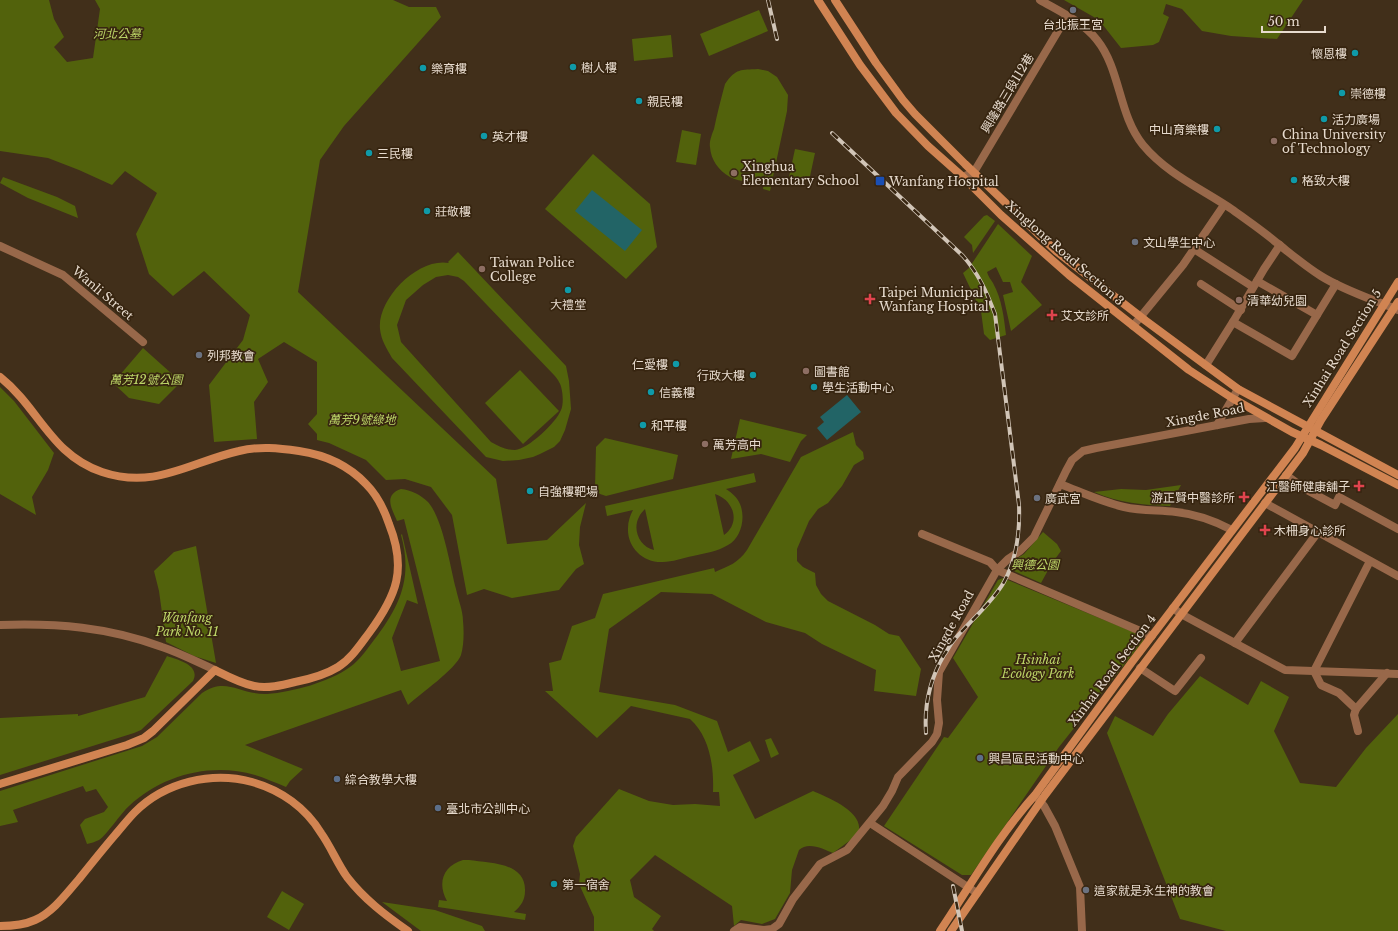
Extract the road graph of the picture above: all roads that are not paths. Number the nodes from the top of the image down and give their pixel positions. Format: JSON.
{"nodes":[{"id":1,"x":818,"y":0,"type":"edge"},
{"id":2,"x":835,"y":0,"type":"edge"},
{"id":3,"x":1040,"y":0,"type":"edge"},
{"id":4,"x":1067,"y":16,"type":"junction"},
{"id":5,"x":974,"y":172,"type":"junction"},
{"id":6,"x":963,"y":177,"type":"junction"},
{"id":7,"x":1224,"y":205,"type":"junction"},
{"id":8,"x":1280,"y":245,"type":"junction"},
{"id":9,"x":0,"y":246,"type":"edge"},
{"id":10,"x":1194,"y":249,"type":"junction"},
{"id":11,"x":1398,"y":282,"type":"edge"},
{"id":12,"x":1201,"y":284,"type":"dead end"},
{"id":13,"x":1255,"y":284,"type":"junction"},
{"id":14,"x":1336,"y":284,"type":"junction"},
{"id":15,"x":1383,"y":305,"type":"junction"},
{"id":16,"x":1397,"y":307,"type":"edge"},
{"id":17,"x":1241,"y":310,"type":"junction"},
{"id":18,"x":1317,"y":315,"type":"junction"},
{"id":19,"x":1141,"y":317,"type":"junction"},
{"id":20,"x":1233,"y":322,"type":"junction"},
{"id":21,"x":1133,"y":326,"type":"junction"},
{"id":22,"x":143,"y":342,"type":"dead end"},
{"id":23,"x":1206,"y":365,"type":"junction"},
{"id":24,"x":0,"y":377,"type":"edge"},
{"id":25,"x":1238,"y":389,"type":"junction"},
{"id":26,"x":1232,"y":398,"type":"junction"},
{"id":27,"x":1265,"y":418,"type":"junction"},
{"id":28,"x":1217,"y":424,"type":"junction"},
{"id":29,"x":1307,"y":427,"type":"junction"},
{"id":30,"x":1315,"y":431,"type":"junction"},
{"id":31,"x":1302,"y":436,"type":"junction"},
{"id":32,"x":1310,"y":440,"type":"junction"},
{"id":33,"x":1286,"y":474,"type":"junction"},
{"id":34,"x":1398,"y":475,"type":"edge"},
{"id":35,"x":1060,"y":484,"type":"junction"},
{"id":36,"x":1398,"y":484,"type":"edge"},
{"id":37,"x":1265,"y":503,"type":"junction"},
{"id":38,"x":1398,"y":529,"type":"edge"},
{"id":39,"x":1232,"y":530,"type":"junction"},
{"id":40,"x":1318,"y":532,"type":"junction"},
{"id":41,"x":922,"y":534,"type":"dead end"},
{"id":42,"x":1370,"y":561,"type":"junction"},
{"id":43,"x":997,"y":570,"type":"junction"},
{"id":44,"x":1398,"y":576,"type":"edge"},
{"id":45,"x":1173,"y":608,"type":"junction"},
{"id":46,"x":1181,"y":614,"type":"junction"},
{"id":47,"x":0,"y":625,"type":"edge"},
{"id":48,"x":1152,"y":636,"type":"junction"},
{"id":49,"x":1235,"y":643,"type":"junction"},
{"id":50,"x":1201,"y":658,"type":"dead end"},
{"id":51,"x":1140,"y":668,"type":"junction"},
{"id":52,"x":215,"y":670,"type":"junction"},
{"id":53,"x":1314,"y":671,"type":"junction"},
{"id":54,"x":1395,"y":672,"type":"edge"},
{"id":55,"x":1356,"y":709,"type":"junction"},
{"id":56,"x":1358,"y":731,"type":"dead end"},
{"id":57,"x":0,"y":784,"type":"edge"},
{"id":58,"x":1035,"y":794,"type":"junction"},
{"id":59,"x":1040,"y":801,"type":"junction"},
{"id":60,"x":870,"y":823,"type":"junction"},
{"id":61,"x":969,"y":888,"type":"junction"},
{"id":62,"x":977,"y":893,"type":"junction"},
{"id":63,"x":0,"y":926,"type":"edge"},
{"id":64,"x":408,"y":931,"type":"edge"},
{"id":65,"x":734,"y":931,"type":"edge"},
{"id":66,"x":940,"y":931,"type":"edge"},
{"id":67,"x":951,"y":931,"type":"edge"},
{"id":68,"x":1082,"y":931,"type":"edge"}],
"edges":[{"from":1,"to":6,"type":"main road","name":"Xinglong Road Section 3"},
{"from":2,"to":5,"type":"main road","name":"Xinglong Road Section 3"},
{"from":3,"to":4,"type":"street"},
{"from":4,"to":5,"type":"street","name":"興隆路三段112巷"},
{"from":4,"to":7,"type":"street"},
{"from":5,"to":6,"type":"street"},
{"from":5,"to":19,"type":"main road","name":"Xinglong Road Section 3"},
{"from":6,"to":21,"type":"main road","name":"Xinglong Road Section 3"},
{"from":7,"to":8,"type":"street"},
{"from":7,"to":10,"type":"street"},
{"from":8,"to":13,"type":"street"},
{"from":8,"to":14,"type":"street"},
{"from":9,"to":22,"type":"street","name":"Wanli Street"},
{"from":10,"to":13,"type":"street"},
{"from":10,"to":19,"type":"street"},
{"from":11,"to":15,"type":"main road","name":"Xinhai Road Section 5"},
{"from":12,"to":17,"type":"street"},
{"from":13,"to":17,"type":"street"},
{"from":13,"to":18,"type":"street"},
{"from":14,"to":15,"type":"street"},
{"from":14,"to":18,"type":"street"},
{"from":15,"to":16,"type":"street"},
{"from":15,"to":29,"type":"main road","name":"Xinhai Road Section 5"},
{"from":16,"to":30,"type":"main road","name":"Xinhai Road Section 5"},
{"from":17,"to":20,"type":"street"},
{"from":18,"to":20,"type":"street"},
{"from":19,"to":21,"type":"street"},
{"from":19,"to":23,"type":"main road","name":"Xinglong Road Section 3"},
{"from":20,"to":23,"type":"street"},
{"from":21,"to":26,"type":"main road","name":"Xinglong Road Section 3"},
{"from":23,"to":25,"type":"main road","name":"Xinglong Road Section 3"},
{"from":24,"to":52,"type":"main road"},
{"from":25,"to":26,"type":"street"},
{"from":25,"to":29,"type":"main road","name":"Xinglong Road Section 3"},
{"from":26,"to":27,"type":"main road","name":"Xinglong Road Section 3"},
{"from":26,"to":28,"type":"street"},
{"from":27,"to":28,"type":"street","name":"Xingde Road"},
{"from":27,"to":31,"type":"main road","name":"Xinglong Road Section 3"},
{"from":28,"to":35,"type":"street","name":"Xingde Road"},
{"from":29,"to":30,"type":"main road","name":"Xinglong Road Section 3"},
{"from":29,"to":31,"type":"main road","name":"Xinhai Road Section 4"},
{"from":30,"to":32,"type":"main road","name":"Xinhai Road Section 4"},
{"from":30,"to":34,"type":"main road","name":"Xinglong Road Section 3"},
{"from":31,"to":32,"type":"main road","name":"Xinglong Road Section 3"},
{"from":31,"to":39,"type":"main road","name":"Xinhai Road Section 4"},
{"from":32,"to":33,"type":"main road","name":"Xinhai Road Section 4"},
{"from":32,"to":36,"type":"main road","name":"Xinglong Road Section 3"},
{"from":33,"to":37,"type":"main road","name":"Xinhai Road Section 4"},
{"from":33,"to":38,"type":"street"},
{"from":35,"to":39,"type":"street"},
{"from":35,"to":43,"type":"street","name":"Xingde Road"},
{"from":37,"to":40,"type":"street"},
{"from":37,"to":46,"type":"main road","name":"Xinhai Road Section 4"},
{"from":39,"to":45,"type":"main road","name":"Xinhai Road Section 4"},
{"from":40,"to":42,"type":"street"},
{"from":40,"to":49,"type":"street"},
{"from":41,"to":43,"type":"street"},
{"from":42,"to":44,"type":"street"},
{"from":42,"to":53,"type":"street"},
{"from":43,"to":48,"type":"street"},
{"from":43,"to":60,"type":"street","name":"Xingde Road"},
{"from":45,"to":46,"type":"street"},
{"from":45,"to":48,"type":"main road","name":"Xinhai Road Section 4"},
{"from":46,"to":49,"type":"street"},
{"from":46,"to":51,"type":"main road","name":"Xinhai Road Section 4"},
{"from":47,"to":52,"type":"street"},
{"from":48,"to":58,"type":"main road","name":"Xinhai Road Section 4"},
{"from":49,"to":53,"type":"street"},
{"from":50,"to":51,"type":"street"},
{"from":51,"to":59,"type":"main road","name":"Xinhai Road Section 4"},
{"from":52,"to":57,"type":"main road"},
{"from":53,"to":54,"type":"street"},
{"from":53,"to":55,"type":"street"},
{"from":54,"to":55,"type":"street"},
{"from":55,"to":56,"type":"street"},
{"from":58,"to":59,"type":"street"},
{"from":58,"to":61,"type":"main road","name":"Xinhai Road Section 4"},
{"from":59,"to":62,"type":"main road","name":"Xinhai Road Section 4"},
{"from":59,"to":68,"type":"street"},
{"from":60,"to":61,"type":"street"},
{"from":60,"to":65,"type":"street","name":"Xingde Road"},
{"from":61,"to":62,"type":"street"},
{"from":61,"to":66,"type":"main road","name":"Xinhai Road Section 4"},
{"from":62,"to":67,"type":"main road","name":"Xinhai Road Section 4"},
{"from":63,"to":64,"type":"main road"}]}
